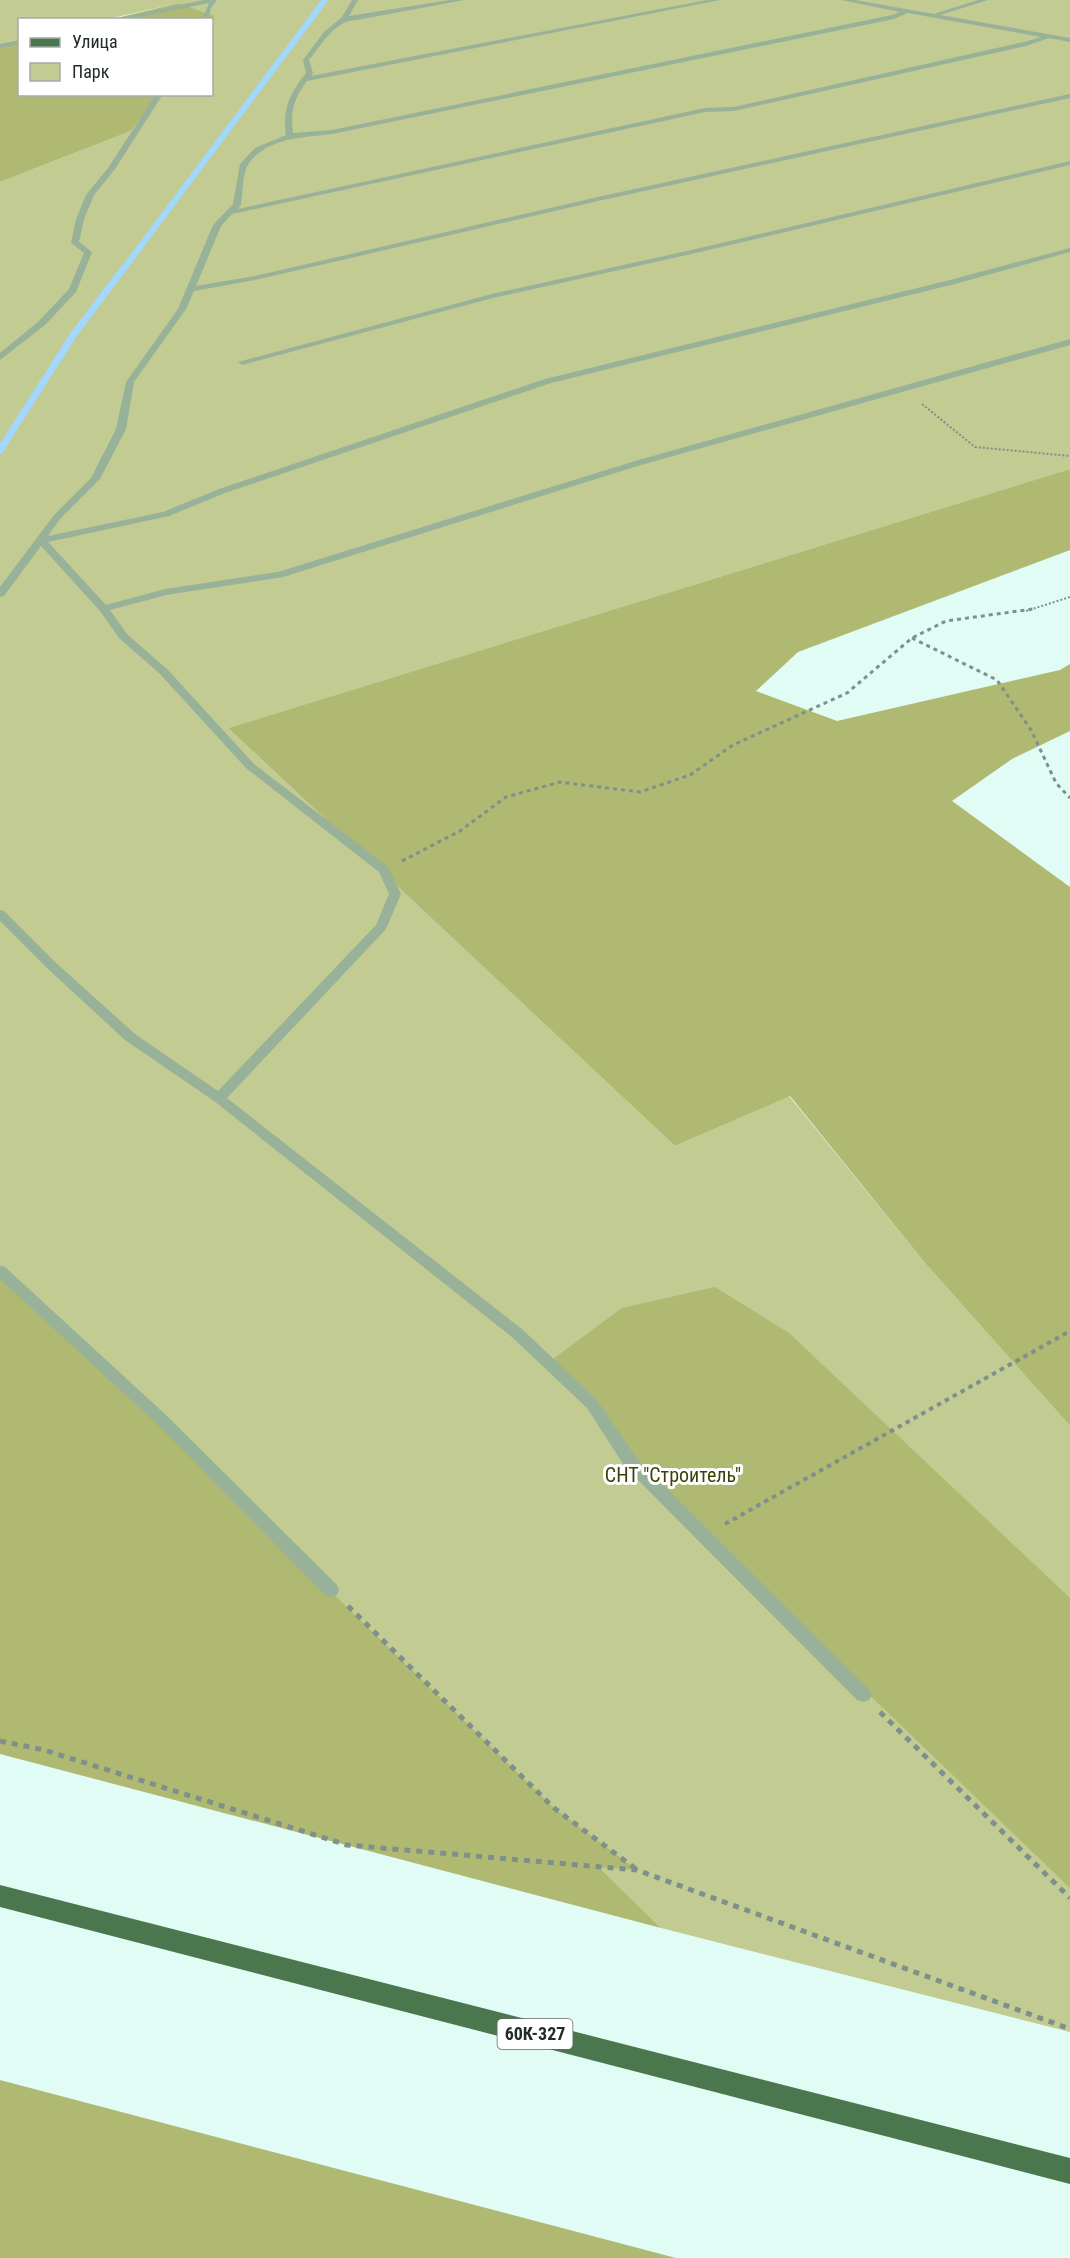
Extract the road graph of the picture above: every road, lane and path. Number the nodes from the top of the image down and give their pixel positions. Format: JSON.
{"nodes":[{"id":1,"x":214,"y":0,"type":"edge"},
{"id":2,"x":355,"y":0,"type":"edge"},
{"id":3,"x":461,"y":0,"type":"edge"},
{"id":4,"x":717,"y":0,"type":"edge"},
{"id":5,"x":844,"y":0,"type":"edge"},
{"id":6,"x":985,"y":0,"type":"edge"},
{"id":7,"x":908,"y":11,"type":"junction"},
{"id":8,"x":932,"y":16,"type":"junction"},
{"id":9,"x":124,"y":18,"type":"edge"},
{"id":10,"x":206,"y":18,"type":"edge"},
{"id":11,"x":345,"y":18,"type":"junction"},
{"id":12,"x":1050,"y":36,"type":"junction"},
{"id":13,"x":1068,"y":39,"type":"edge"},
{"id":14,"x":18,"y":42,"type":"edge"},
{"id":15,"x":0,"y":46,"type":"edge"},
{"id":16,"x":304,"y":79,"type":"junction"},
{"id":17,"x":159,"y":96,"type":"edge"},
{"id":18,"x":1070,"y":96,"type":"edge"},
{"id":19,"x":290,"y":136,"type":"junction"},
{"id":20,"x":1070,"y":163,"type":"edge"},
{"id":21,"x":231,"y":212,"type":"junction"},
{"id":22,"x":1070,"y":250,"type":"edge"},
{"id":23,"x":191,"y":289,"type":"junction"},
{"id":24,"x":1070,"y":342,"type":"edge"},
{"id":25,"x":0,"y":357,"type":"edge"},
{"id":26,"x":242,"y":363,"type":"dead end"},
{"id":27,"x":901,"y":388,"type":"junction"},
{"id":28,"x":1070,"y":456,"type":"edge"},
{"id":29,"x":41,"y":540,"type":"junction"},
{"id":30,"x":0,"y":594,"type":"edge"},
{"id":31,"x":1070,"y":597,"type":"edge"},
{"id":32,"x":104,"y":609,"type":"junction"},
{"id":33,"x":912,"y":638,"type":"junction"},
{"id":34,"x":1070,"y":798,"type":"edge"},
{"id":35,"x":384,"y":870,"type":"junction"},
{"id":36,"x":0,"y":914,"type":"edge"},
{"id":37,"x":219,"y":1098,"type":"junction"},
{"id":38,"x":0,"y":1271,"type":"edge"},
{"id":39,"x":1070,"y":1331,"type":"edge"},
{"id":40,"x":704,"y":1536,"type":"junction"},
{"id":41,"x":331,"y":1590,"type":"joint"},
{"id":42,"x":863,"y":1695,"type":"joint"},
{"id":43,"x":0,"y":1741,"type":"edge"},
{"id":44,"x":637,"y":1870,"type":"junction"},
{"id":45,"x":0,"y":1896,"type":"edge"},
{"id":46,"x":1070,"y":1898,"type":"edge"},
{"id":47,"x":1070,"y":2029,"type":"edge"},
{"id":48,"x":1070,"y":2171,"type":"edge"}],
"edges":[{"from":1,"to":9,"type":"lane"},
{"from":1,"to":10,"type":"lane"},
{"from":2,"to":11,"type":"lane"},
{"from":3,"to":11,"type":"lane"},
{"from":4,"to":16,"type":"lane"},
{"from":5,"to":7,"type":"lane"},
{"from":6,"to":8,"type":"lane"},
{"from":7,"to":8,"type":"lane"},
{"from":7,"to":19,"type":"lane"},
{"from":8,"to":12,"type":"lane"},
{"from":11,"to":16,"type":"lane"},
{"from":12,"to":13,"type":"lane"},
{"from":12,"to":21,"type":"lane"},
{"from":14,"to":15,"type":"lane"},
{"from":16,"to":19,"type":"lane"},
{"from":17,"to":25,"type":"lane"},
{"from":18,"to":23,"type":"lane"},
{"from":19,"to":21,"type":"lane"},
{"from":20,"to":26,"type":"lane"},
{"from":21,"to":23,"type":"lane"},
{"from":22,"to":29,"type":"lane"},
{"from":23,"to":29,"type":"lane"},
{"from":24,"to":27,"type":"lane"},
{"from":27,"to":28,"type":"path"},
{"from":27,"to":32,"type":"lane"},
{"from":29,"to":30,"type":"lane"},
{"from":29,"to":32,"type":"lane"},
{"from":31,"to":33,"type":"path"},
{"from":32,"to":35,"type":"lane"},
{"from":33,"to":34,"type":"path"},
{"from":33,"to":35,"type":"path"},
{"from":35,"to":37,"type":"lane"},
{"from":36,"to":37,"type":"lane"},
{"from":37,"to":40,"type":"lane"},
{"from":38,"to":41,"type":"lane"},
{"from":39,"to":40,"type":"path"},
{"from":40,"to":42,"type":"lane"},
{"from":41,"to":44,"type":"path"},
{"from":42,"to":46,"type":"path"},
{"from":43,"to":44,"type":"path"},
{"from":44,"to":47,"type":"path"},
{"from":45,"to":48,"type":"main road","number":"60К-327"}]}
